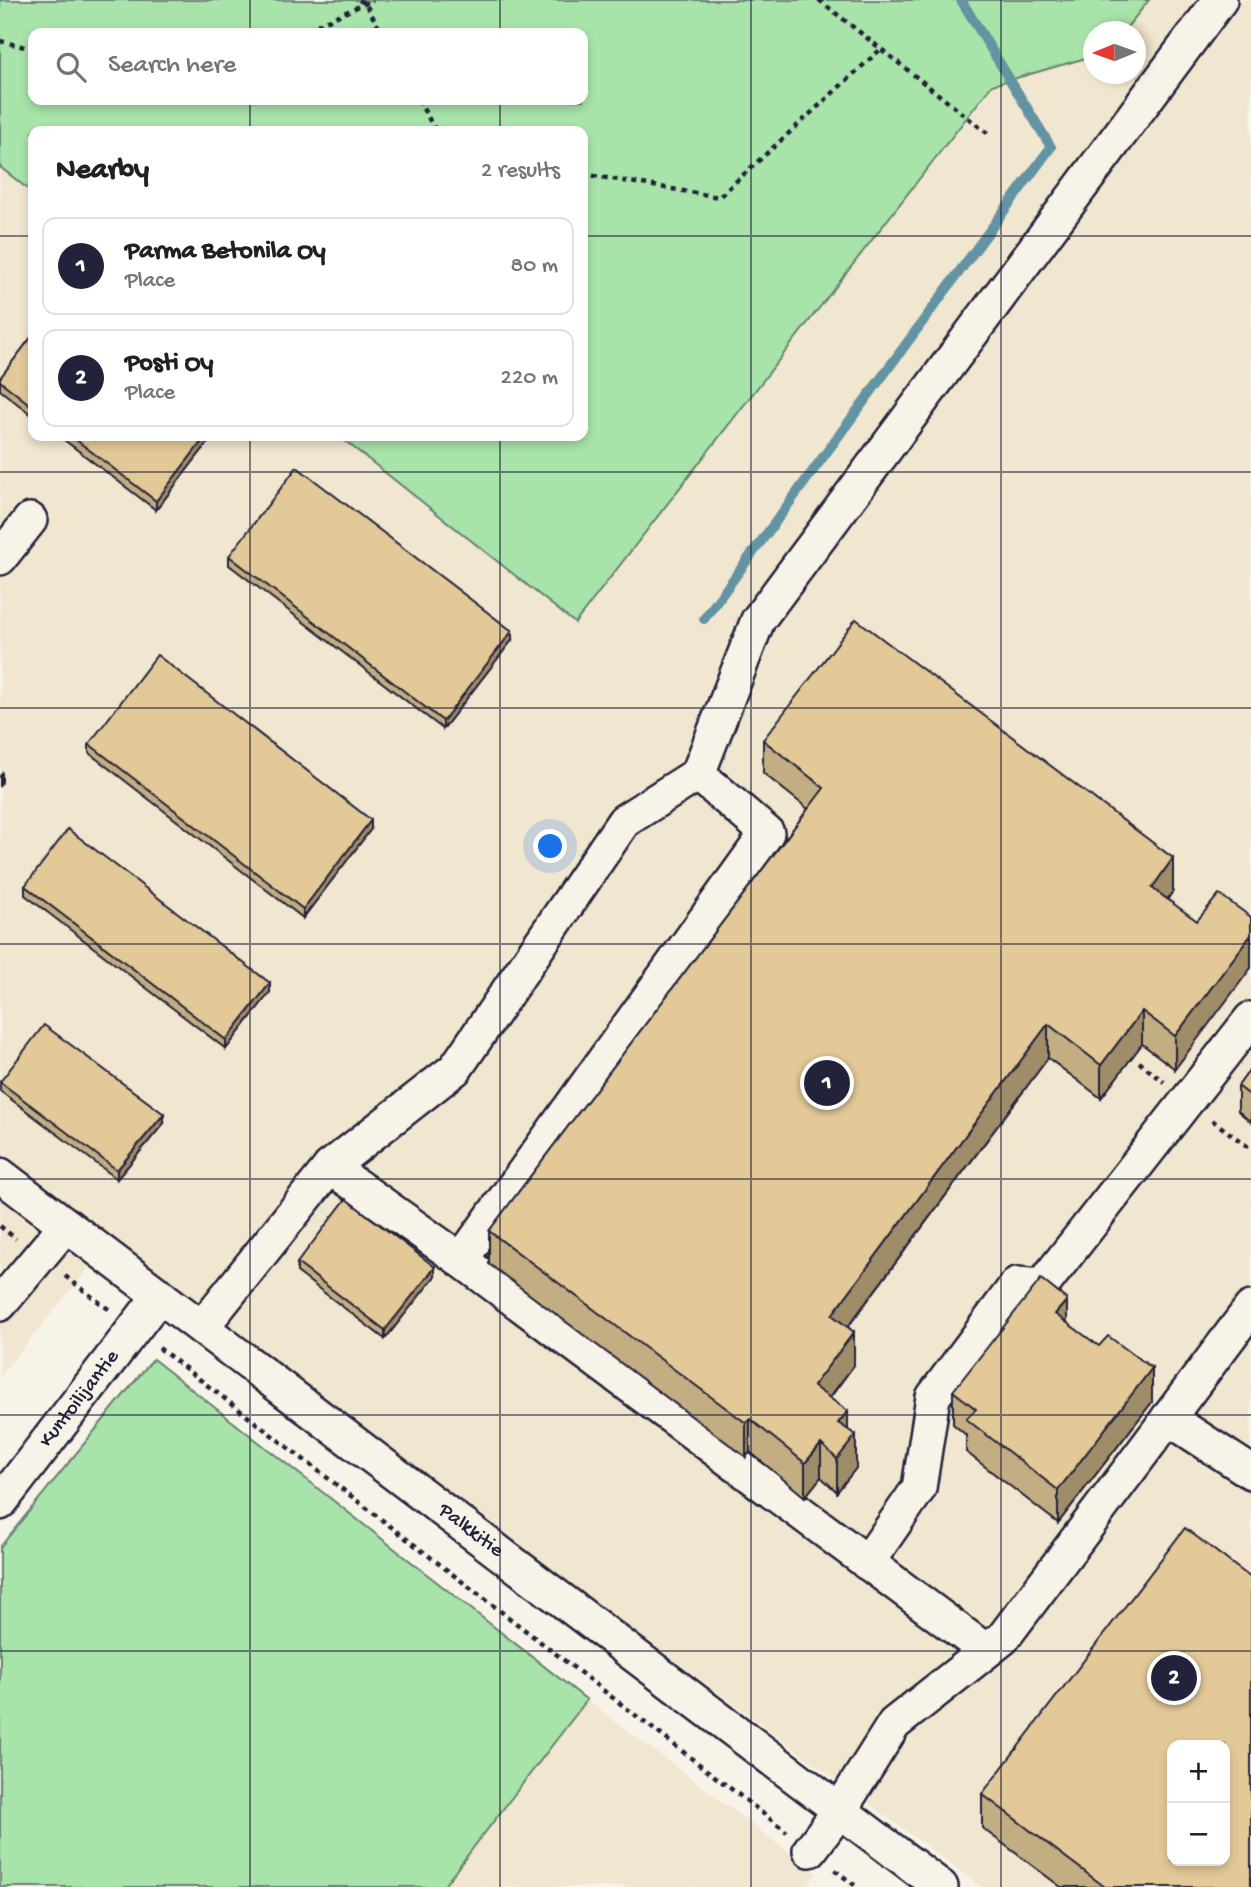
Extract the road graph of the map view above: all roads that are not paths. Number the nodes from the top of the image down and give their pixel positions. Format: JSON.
{"nodes":[{"id":1,"x":1220,"y":0,"type":"edge"},
{"id":2,"x":30,"y":520,"type":"dead end"},
{"id":3,"x":0,"y":558,"type":"edge"},
{"id":4,"x":698,"y":774,"type":"junction"},
{"id":5,"x":1251,"y":1019,"type":"edge"},
{"id":6,"x":330,"y":1167,"type":"junction"},
{"id":7,"x":0,"y":1175,"type":"edge"},
{"id":8,"x":66,"y":1224,"type":"junction"},
{"id":9,"x":461,"y":1260,"type":"junction"},
{"id":10,"x":160,"y":1295,"type":"junction"},
{"id":11,"x":0,"y":1304,"type":"edge"},
{"id":12,"x":1251,"y":1308,"type":"edge"},
{"id":13,"x":202,"y":1327,"type":"junction"},
{"id":14,"x":1168,"y":1418,"type":"junction"},
{"id":15,"x":1251,"y":1472,"type":"edge"},
{"id":16,"x":0,"y":1503,"type":"edge"},
{"id":17,"x":867,"y":1563,"type":"junction"},
{"id":18,"x":985,"y":1650,"type":"junction"},
{"id":19,"x":840,"y":1810,"type":"junction"},
{"id":20,"x":810,"y":1850,"type":"road end"},
{"id":21,"x":941,"y":1887,"type":"edge"}],
"edges":[{"from":1,"to":4,"type":"street"},
{"from":2,"to":3,"type":"street"},
{"from":4,"to":6,"type":"street"},
{"from":4,"to":9,"type":"street"},
{"from":5,"to":17,"type":"street"},
{"from":6,"to":9,"type":"street"},
{"from":6,"to":13,"type":"street"},
{"from":7,"to":8,"type":"street","name":"Palkkitie"},
{"from":8,"to":10,"type":"street","name":"Palkkitie"},
{"from":8,"to":11,"type":"street"},
{"from":9,"to":17,"type":"street"},
{"from":10,"to":13,"type":"street","name":"Palkkitie"},
{"from":10,"to":16,"type":"street","name":"Kuntoilijantie"},
{"from":12,"to":14,"type":"street"},
{"from":13,"to":19,"type":"street","name":"Palkkitie"},
{"from":14,"to":15,"type":"street"},
{"from":14,"to":18,"type":"street"},
{"from":17,"to":18,"type":"street"},
{"from":18,"to":19,"type":"street"},
{"from":19,"to":20,"type":"street"},
{"from":19,"to":21,"type":"street","name":"Palkkitie"}]}
